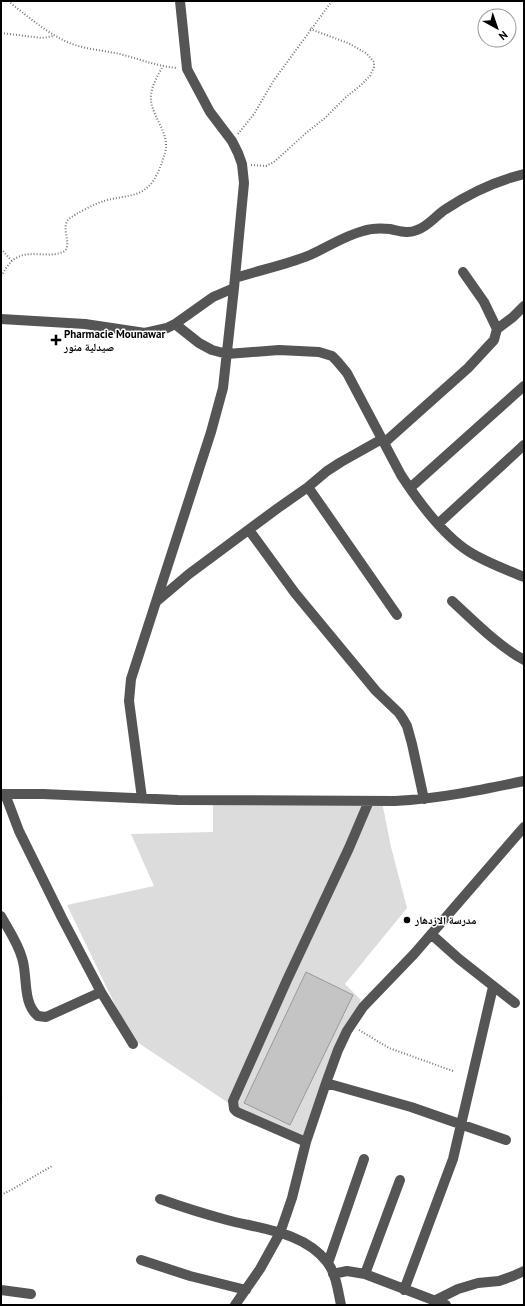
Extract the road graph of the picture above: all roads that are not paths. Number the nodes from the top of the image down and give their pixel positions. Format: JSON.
{"nodes":[{"id":1,"x":180,"y":1,"type":"edge"},
{"id":2,"x":524,"y":174,"type":"edge"},
{"id":3,"x":463,"y":272,"type":"dead end"},
{"id":4,"x":234,"y":283,"type":"junction"},
{"id":5,"x":524,"y":306,"type":"edge"},
{"id":6,"x":1,"y":320,"type":"edge"},
{"id":7,"x":176,"y":324,"type":"junction"},
{"id":8,"x":497,"y":329,"type":"junction"},
{"id":9,"x":227,"y":354,"type":"junction"},
{"id":10,"x":524,"y":386,"type":"edge"},
{"id":11,"x":383,"y":441,"type":"junction"},
{"id":12,"x":524,"y":445,"type":"edge"},
{"id":13,"x":308,"y":488,"type":"junction"},
{"id":14,"x":410,"y":488,"type":"junction"},
{"id":15,"x":438,"y":524,"type":"junction"},
{"id":16,"x":249,"y":530,"type":"junction"},
{"id":17,"x":524,"y":577,"type":"edge"},
{"id":18,"x":157,"y":600,"type":"junction"},
{"id":19,"x":452,"y":601,"type":"dead end"},
{"id":20,"x":397,"y":615,"type":"dead end"},
{"id":21,"x":524,"y":660,"type":"edge"},
{"id":22,"x":524,"y":782,"type":"edge"},
{"id":23,"x":3,"y":794,"type":"edge"},
{"id":24,"x":142,"y":798,"type":"junction"},
{"id":25,"x":424,"y":799,"type":"junction"},
{"id":26,"x":369,"y":801,"type":"junction"},
{"id":27,"x":524,"y":827,"type":"edge"},
{"id":28,"x":1,"y":916,"type":"edge"},
{"id":29,"x":431,"y":934,"type":"junction"},
{"id":30,"x":493,"y":987,"type":"junction"},
{"id":31,"x":101,"y":992,"type":"junction"},
{"id":32,"x":515,"y":1003,"type":"dead end"},
{"id":33,"x":133,"y":1044,"type":"dead end"},
{"id":34,"x":326,"y":1083,"type":"junction"},
{"id":35,"x":462,"y":1124,"type":"junction"},
{"id":36,"x":506,"y":1140,"type":"dead end"},
{"id":37,"x":306,"y":1142,"type":"junction"},
{"id":38,"x":364,"y":1159,"type":"dead end"},
{"id":39,"x":400,"y":1180,"type":"dead end"},
{"id":40,"x":160,"y":1199,"type":"dead end"},
{"id":41,"x":280,"y":1233,"type":"junction"},
{"id":42,"x":141,"y":1260,"type":"dead end"},
{"id":43,"x":328,"y":1263,"type":"junction"},
{"id":44,"x":524,"y":1271,"type":"edge"},
{"id":45,"x":333,"y":1274,"type":"junction"},
{"id":46,"x":365,"y":1274,"type":"junction"},
{"id":47,"x":1,"y":1290,"type":"edge"},
{"id":48,"x":246,"y":1290,"type":"junction"},
{"id":49,"x":404,"y":1290,"type":"junction"},
{"id":50,"x":31,"y":1294,"type":"dead end"},
{"id":51,"x":434,"y":1301,"type":"junction"},
{"id":52,"x":235,"y":1305,"type":"edge"},
{"id":53,"x":341,"y":1305,"type":"edge"},
{"id":54,"x":446,"y":1305,"type":"edge"}],
"edges":[{"from":1,"to":4,"type":"street"},
{"from":2,"to":4,"type":"street"},
{"from":3,"to":8,"type":"street"},
{"from":4,"to":7,"type":"street"},
{"from":4,"to":9,"type":"street"},
{"from":5,"to":8,"type":"street"},
{"from":6,"to":7,"type":"street"},
{"from":7,"to":9,"type":"street"},
{"from":8,"to":11,"type":"street"},
{"from":9,"to":11,"type":"street"},
{"from":9,"to":18,"type":"street"},
{"from":10,"to":14,"type":"street"},
{"from":11,"to":13,"type":"street"},
{"from":11,"to":14,"type":"street"},
{"from":12,"to":15,"type":"street"},
{"from":13,"to":16,"type":"street"},
{"from":13,"to":20,"type":"street"},
{"from":14,"to":15,"type":"street"},
{"from":15,"to":17,"type":"street"},
{"from":16,"to":18,"type":"street"},
{"from":16,"to":25,"type":"street"},
{"from":18,"to":24,"type":"street"},
{"from":19,"to":21,"type":"street"},
{"from":22,"to":25,"type":"street"},
{"from":23,"to":24,"type":"street"},
{"from":23,"to":31,"type":"street"},
{"from":24,"to":26,"type":"street"},
{"from":25,"to":26,"type":"street"},
{"from":26,"to":37,"type":"street"},
{"from":27,"to":29,"type":"street"},
{"from":28,"to":31,"type":"street"},
{"from":29,"to":30,"type":"street"},
{"from":29,"to":34,"type":"street"},
{"from":30,"to":32,"type":"street"},
{"from":30,"to":35,"type":"street"},
{"from":31,"to":33,"type":"street"},
{"from":34,"to":35,"type":"street"},
{"from":34,"to":37,"type":"street"},
{"from":35,"to":36,"type":"street"},
{"from":35,"to":49,"type":"street"},
{"from":37,"to":41,"type":"street"},
{"from":38,"to":43,"type":"street"},
{"from":39,"to":46,"type":"street"},
{"from":40,"to":41,"type":"street"},
{"from":41,"to":43,"type":"street"},
{"from":41,"to":48,"type":"street"},
{"from":42,"to":48,"type":"street"},
{"from":43,"to":45,"type":"street"},
{"from":44,"to":51,"type":"street"},
{"from":45,"to":46,"type":"street"},
{"from":45,"to":53,"type":"street"},
{"from":46,"to":49,"type":"street"},
{"from":47,"to":50,"type":"street"},
{"from":48,"to":52,"type":"street"},
{"from":49,"to":51,"type":"street"},
{"from":51,"to":54,"type":"street"}]}
